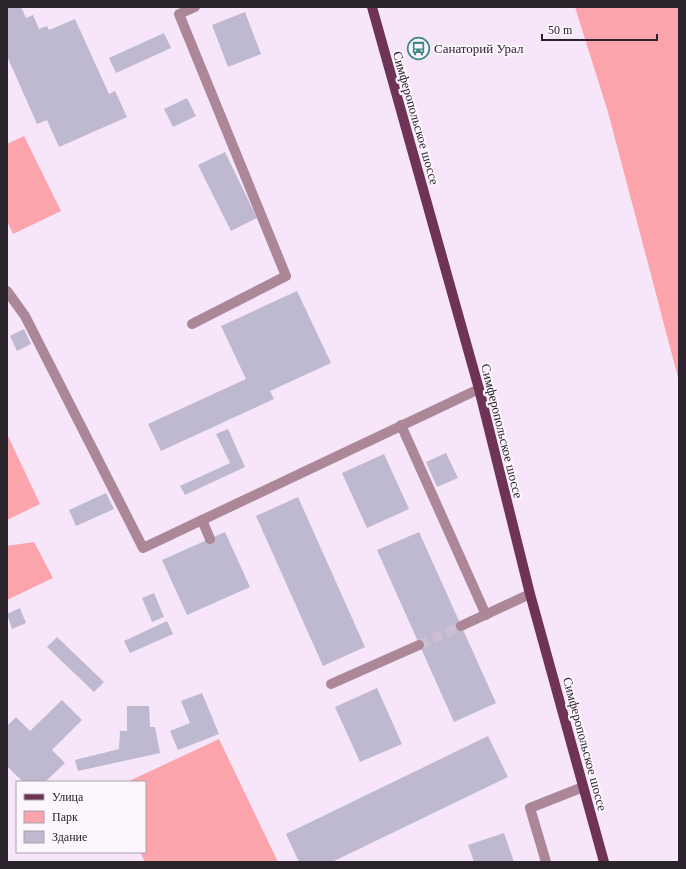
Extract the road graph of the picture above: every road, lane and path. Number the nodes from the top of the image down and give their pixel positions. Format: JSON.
{"nodes":[{"id":1,"x":195,"y":7,"type":"edge"},
{"id":2,"x":372,"y":7,"type":"edge"},
{"id":3,"x":7,"y":292,"type":"edge"},
{"id":4,"x":192,"y":324,"type":"dead end"},
{"id":5,"x":479,"y":388,"type":"junction"},
{"id":6,"x":401,"y":425,"type":"junction"},
{"id":7,"x":202,"y":520,"type":"junction"},
{"id":8,"x":210,"y":539,"type":"dead end"},
{"id":9,"x":530,"y":594,"type":"junction"},
{"id":10,"x":486,"y":615,"type":"junction"},
{"id":11,"x":461,"y":626,"type":"tunnel mouth"},
{"id":12,"x":419,"y":644,"type":"tunnel mouth"},
{"id":13,"x":331,"y":684,"type":"dead end"},
{"id":14,"x":583,"y":787,"type":"junction"},
{"id":15,"x":546,"y":862,"type":"edge"},
{"id":16,"x":604,"y":862,"type":"edge"}],
"edges":[{"from":1,"to":4,"type":"street"},
{"from":2,"to":5,"type":"main road","name":"Симферопольское шоссе"},
{"from":3,"to":7,"type":"street"},
{"from":5,"to":6,"type":"street"},
{"from":5,"to":9,"type":"main road","name":"Симферопольское шоссе"},
{"from":6,"to":7,"type":"street"},
{"from":6,"to":10,"type":"street"},
{"from":7,"to":8,"type":"street"},
{"from":9,"to":10,"type":"street"},
{"from":9,"to":14,"type":"main road","name":"Симферопольское шоссе"},
{"from":10,"to":11,"type":"street"},
{"from":12,"to":13,"type":"street"},
{"from":14,"to":15,"type":"street"},
{"from":14,"to":16,"type":"main road","name":"Симферопольское шоссе"}]}
